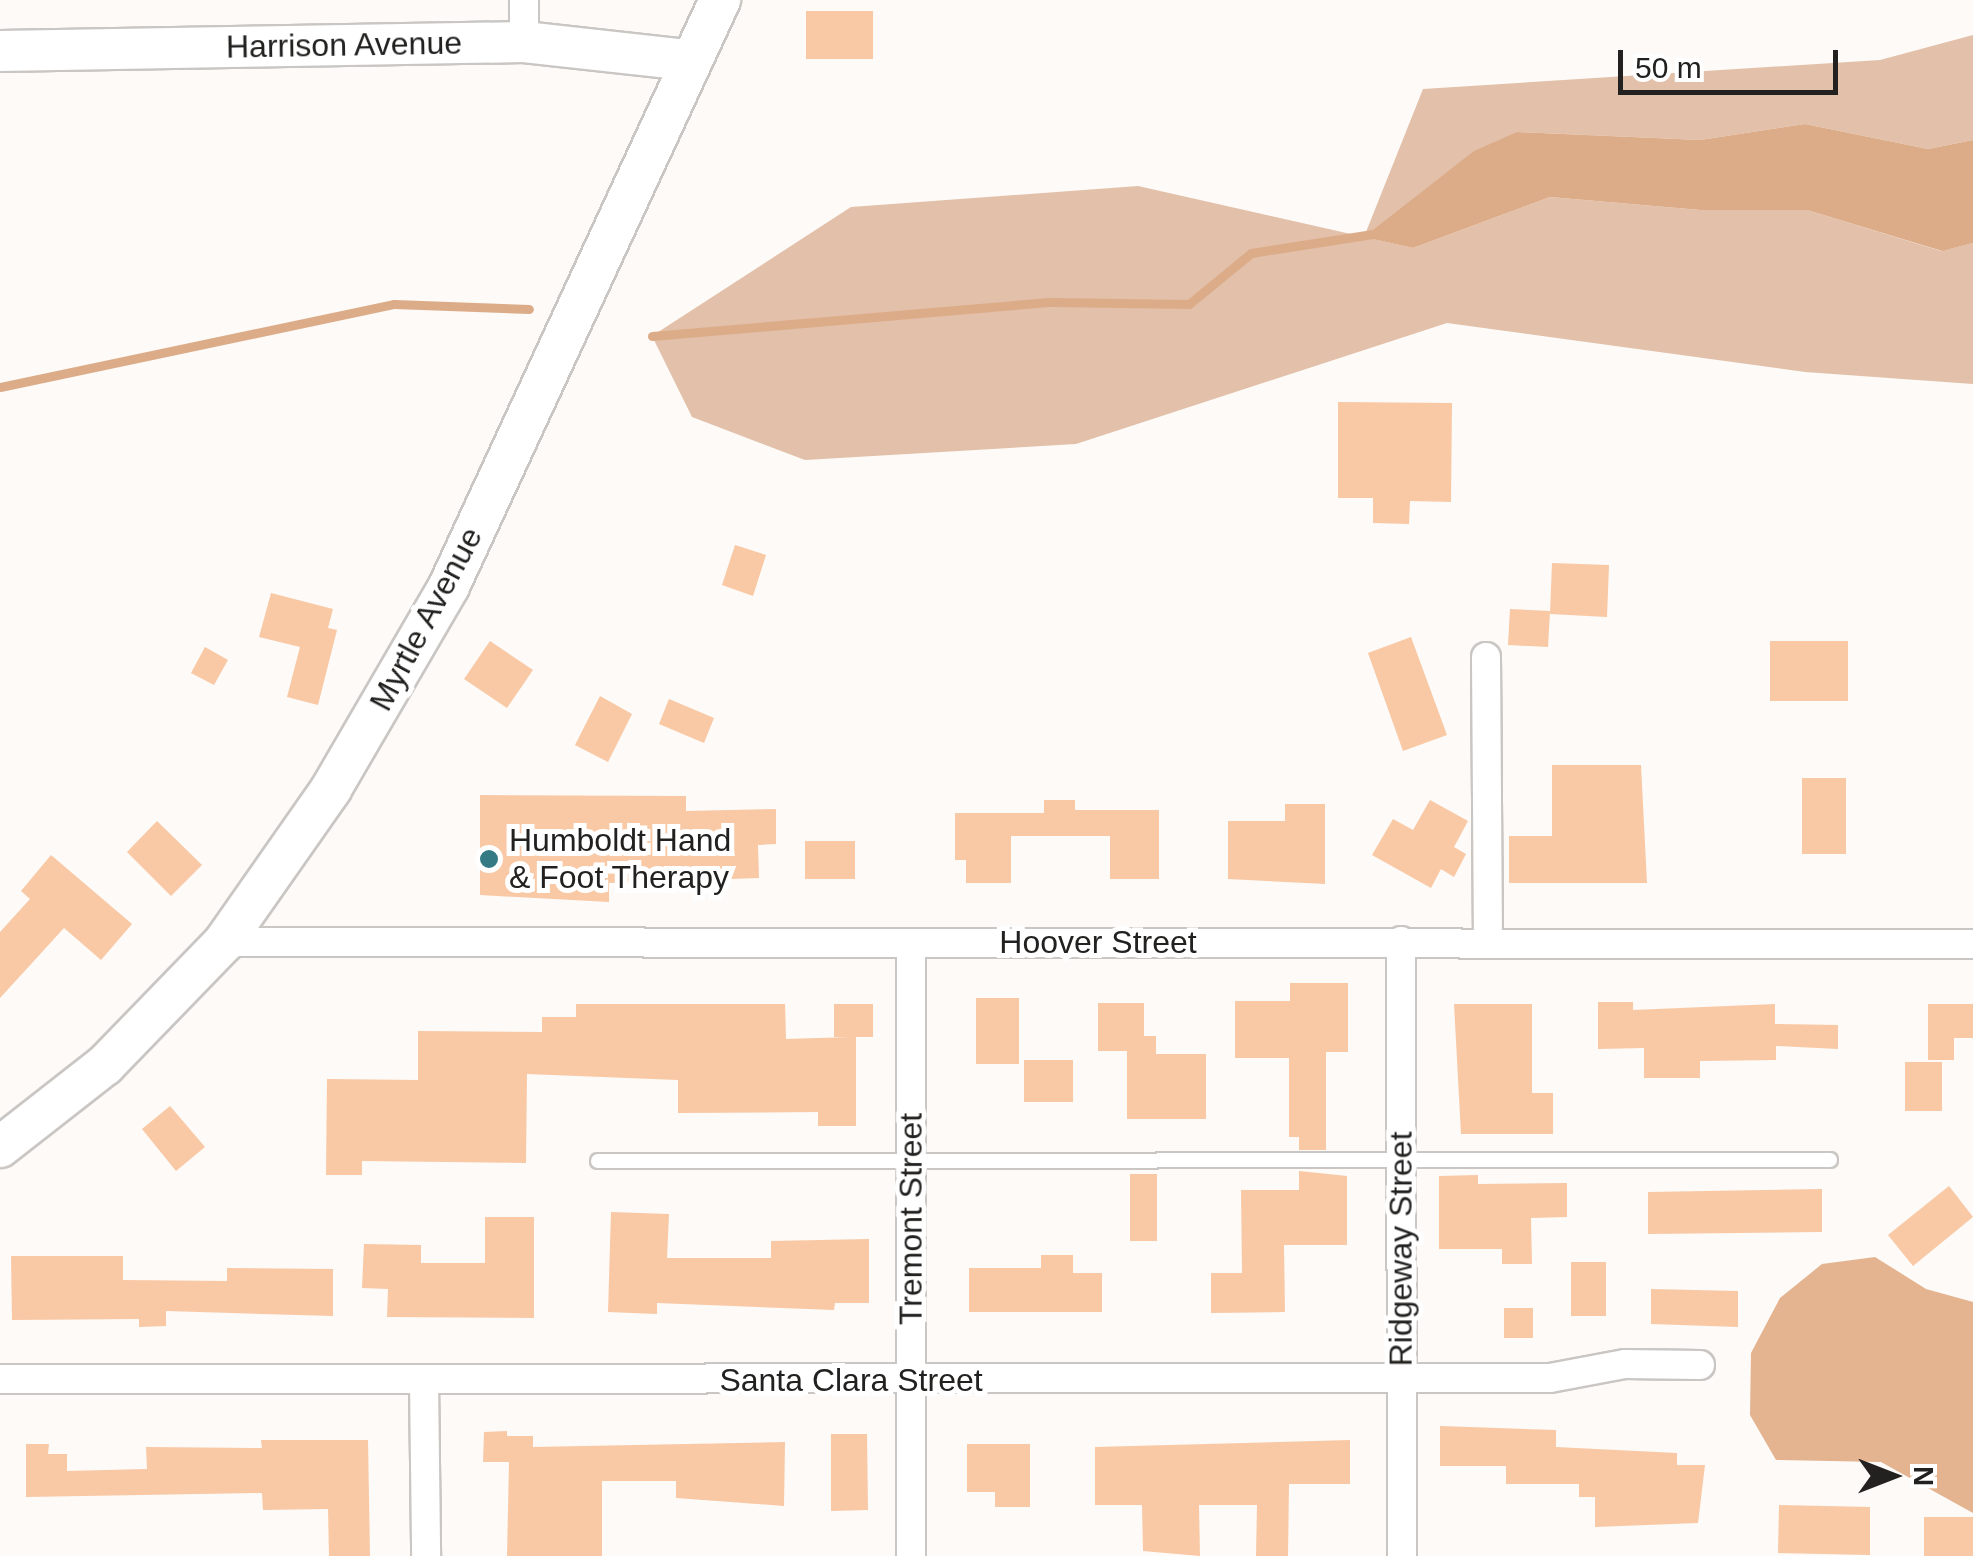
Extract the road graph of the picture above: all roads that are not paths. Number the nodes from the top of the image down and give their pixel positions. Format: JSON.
{"nodes":[{"id":1,"x":524,"y":0,"type":"edge"},
{"id":2,"x":720,"y":0,"type":"edge"},
{"id":3,"x":524,"y":42,"type":"junction"},
{"id":4,"x":0,"y":51,"type":"edge"},
{"id":5,"x":688,"y":60,"type":"junction"},
{"id":6,"x":1486,"y":657,"type":"dead end"},
{"id":7,"x":1401,"y":941,"type":"junction"},
{"id":8,"x":224,"y":942,"type":"junction"},
{"id":9,"x":1488,"y":942,"type":"junction"},
{"id":10,"x":911,"y":943,"type":"junction"},
{"id":11,"x":1973,"y":944,"type":"edge"},
{"id":12,"x":0,"y":1148,"type":"edge"},
{"id":13,"x":1830,"y":1160,"type":"dead end"},
{"id":14,"x":598,"y":1161,"type":"dead end"},
{"id":15,"x":1401,"y":1161,"type":"junction"},
{"id":16,"x":910,"y":1162,"type":"junction"},
{"id":17,"x":1700,"y":1365,"type":"dead end"},
{"id":18,"x":0,"y":1379,"type":"edge"},
{"id":19,"x":1402,"y":1379,"type":"junction"},
{"id":20,"x":424,"y":1380,"type":"junction"},
{"id":21,"x":910,"y":1380,"type":"junction"},
{"id":22,"x":426,"y":1556,"type":"edge"},
{"id":23,"x":912,"y":1556,"type":"edge"},
{"id":24,"x":1402,"y":1556,"type":"edge"}],
"edges":[{"from":1,"to":3,"type":"street"},
{"from":2,"to":5,"type":"main road","name":"Myrtle Avenue"},
{"from":3,"to":4,"type":"main road","name":"Harrison Avenue"},
{"from":3,"to":5,"type":"main road","name":"Harrison Avenue"},
{"from":5,"to":8,"type":"main road","name":"Myrtle Avenue"},
{"from":6,"to":9,"type":"street"},
{"from":7,"to":9,"type":"street","name":"Hoover Street"},
{"from":7,"to":10,"type":"street","name":"Hoover Street"},
{"from":7,"to":15,"type":"street","name":"Ridgeway Street"},
{"from":8,"to":10,"type":"street","name":"Hoover Street"},
{"from":8,"to":12,"type":"main road","name":"Myrtle Avenue"},
{"from":9,"to":11,"type":"street","name":"Hoover Street"},
{"from":10,"to":16,"type":"street","name":"Tremont Street"},
{"from":13,"to":15,"type":"lane"},
{"from":14,"to":16,"type":"lane"},
{"from":15,"to":16,"type":"lane"},
{"from":15,"to":19,"type":"street","name":"Ridgeway Street"},
{"from":16,"to":21,"type":"street","name":"Tremont Street"},
{"from":17,"to":19,"type":"street","name":"Santa Clara Street"},
{"from":18,"to":20,"type":"street","name":"Santa Clara Street"},
{"from":19,"to":21,"type":"street","name":"Santa Clara Street"},
{"from":19,"to":24,"type":"street","name":"Ridgeway Street"},
{"from":20,"to":21,"type":"street","name":"Santa Clara Street"},
{"from":20,"to":22,"type":"street"},
{"from":21,"to":23,"type":"street","name":"Tremont Street"}]}
